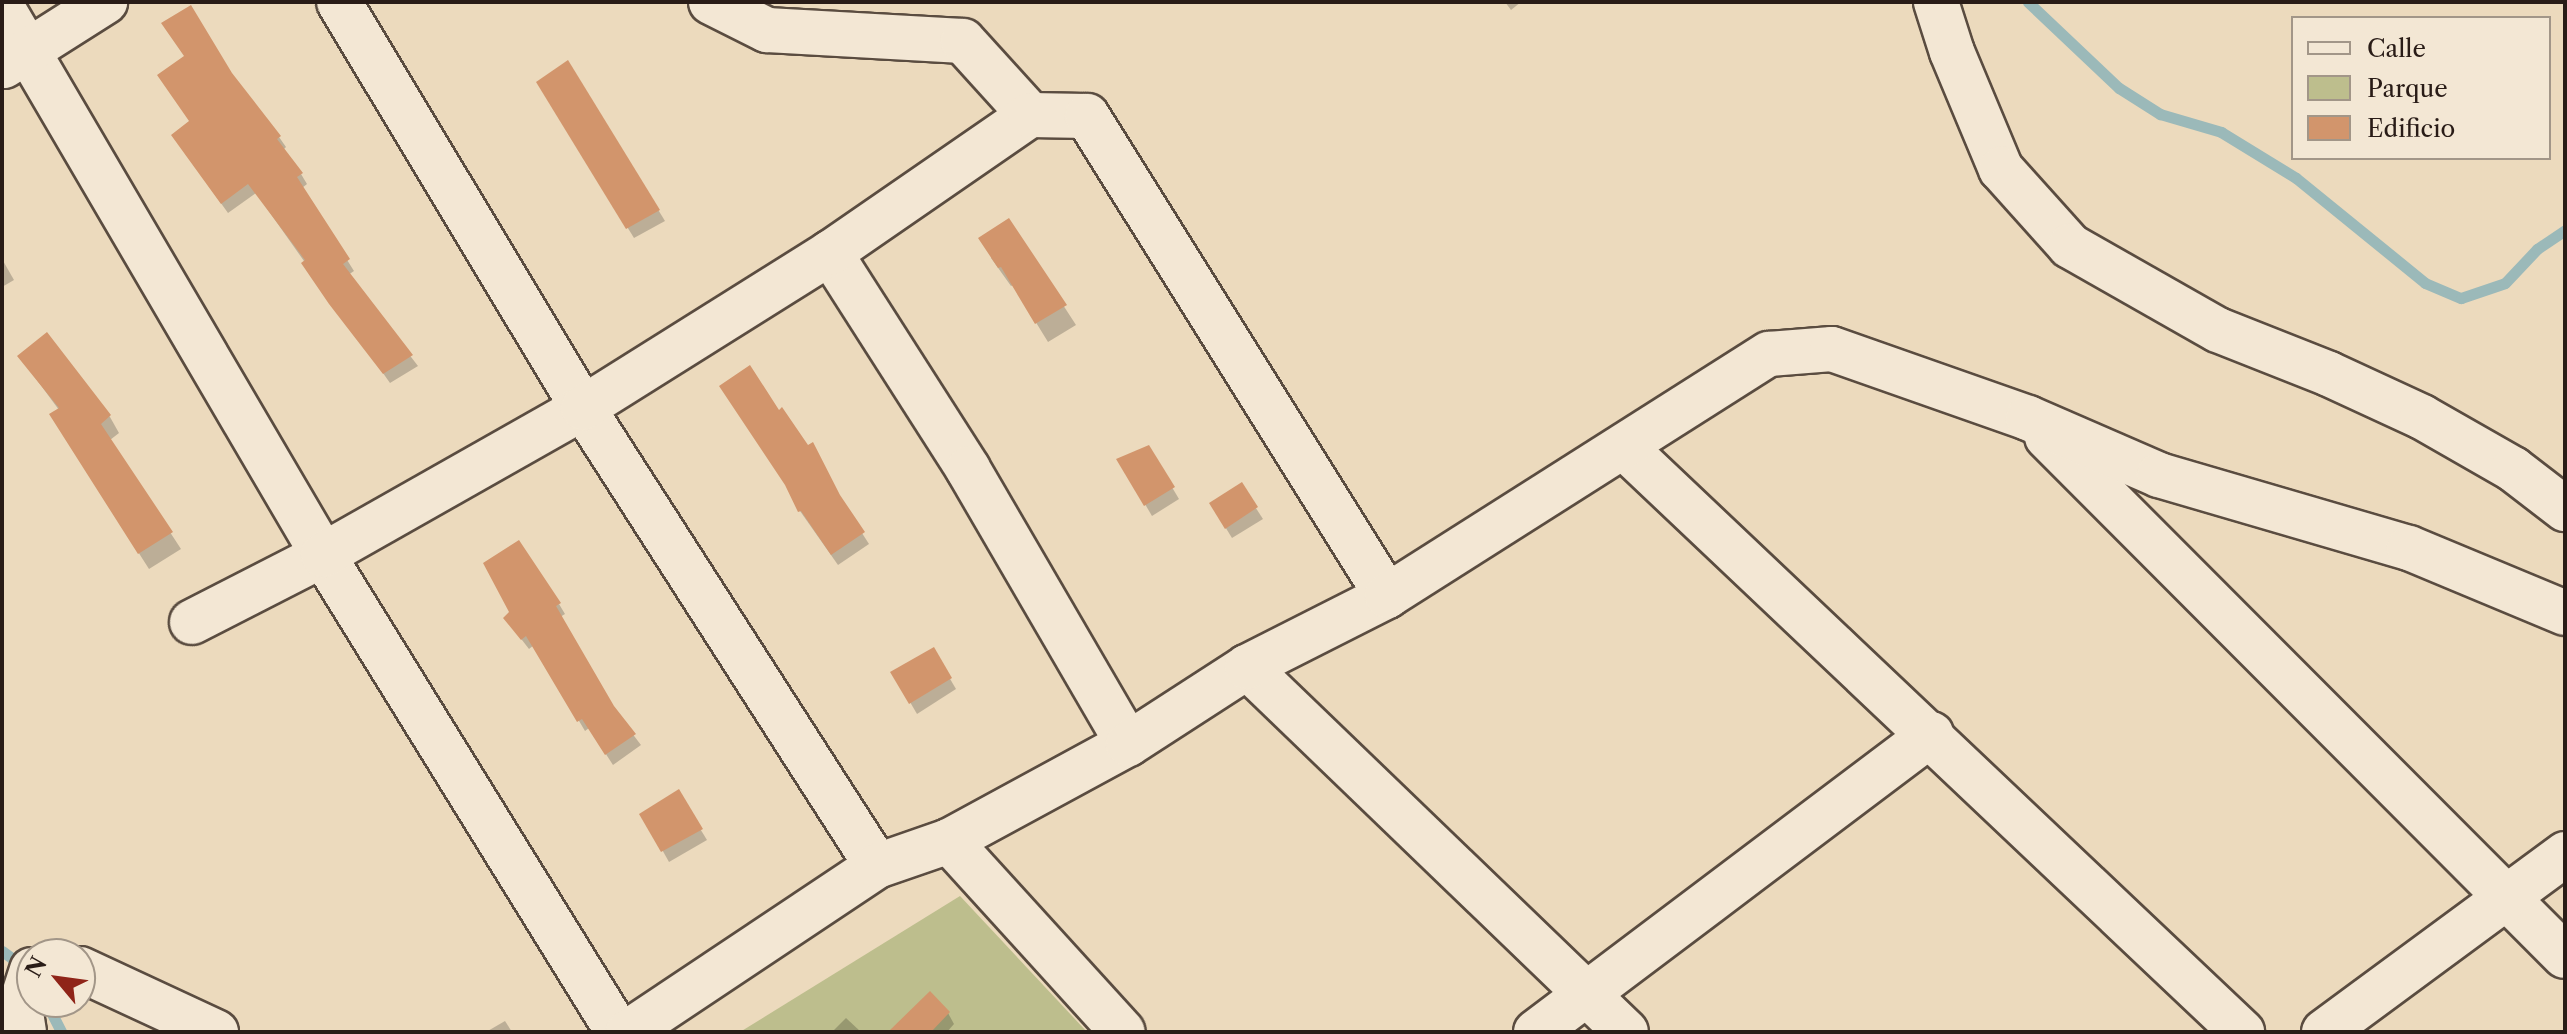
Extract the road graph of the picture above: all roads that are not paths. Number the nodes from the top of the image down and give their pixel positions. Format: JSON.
{"nodes":[{"id":1,"x":105,"y":2,"type":"edge"},
{"id":2,"x":339,"y":2,"type":"edge"},
{"id":3,"x":711,"y":2,"type":"edge"},
{"id":4,"x":1936,"y":2,"type":"edge"},
{"id":5,"x":2,"y":7,"type":"edge"},
{"id":6,"x":15,"y":59,"type":"edge"},
{"id":7,"x":1030,"y":115,"type":"junction"},
{"id":8,"x":830,"y":253,"type":"junction"},
{"id":9,"x":583,"y":408,"type":"junction"},
{"id":10,"x":2028,"y":418,"type":"junction"},
{"id":11,"x":1625,"y":448,"type":"junction"},
{"id":12,"x":2565,"y":509,"type":"edge"},
{"id":13,"x":323,"y":555,"type":"junction"},
{"id":14,"x":1387,"y":596,"type":"junction"},
{"id":15,"x":2565,"y":613,"type":"edge"},
{"id":16,"x":192,"y":622,"type":"dead end"},
{"id":17,"x":1247,"y":667,"type":"junction"},
{"id":18,"x":1931,"y":734,"type":"junction"},
{"id":19,"x":1128,"y":744,"type":"junction"},
{"id":20,"x":949,"y":841,"type":"junction"},
{"id":21,"x":2565,"y":854,"type":"edge"},
{"id":22,"x":877,"y":866,"type":"junction"},
{"id":23,"x":2506,"y":897,"type":"junction"},
{"id":24,"x":2565,"y":956,"type":"edge"},
{"id":25,"x":96,"y":976,"type":"edge"},
{"id":26,"x":1586,"y":994,"type":"junction"},
{"id":27,"x":216,"y":1032,"type":"edge"},
{"id":28,"x":618,"y":1032,"type":"edge"},
{"id":29,"x":628,"y":1032,"type":"edge"},
{"id":30,"x":1123,"y":1032,"type":"edge"},
{"id":31,"x":1536,"y":1032,"type":"edge"},
{"id":32,"x":1626,"y":1032,"type":"edge"},
{"id":33,"x":2242,"y":1032,"type":"edge"},
{"id":34,"x":2324,"y":1032,"type":"edge"}],
"edges":[{"from":1,"to":6,"type":"street"},
{"from":2,"to":9,"type":"street"},
{"from":3,"to":7,"type":"street"},
{"from":4,"to":12,"type":"street"},
{"from":5,"to":6,"type":"street"},
{"from":6,"to":13,"type":"street"},
{"from":7,"to":8,"type":"street"},
{"from":7,"to":14,"type":"street"},
{"from":8,"to":9,"type":"street"},
{"from":8,"to":19,"type":"street"},
{"from":9,"to":13,"type":"street"},
{"from":9,"to":22,"type":"street"},
{"from":10,"to":11,"type":"street"},
{"from":10,"to":15,"type":"street"},
{"from":10,"to":23,"type":"street"},
{"from":11,"to":14,"type":"street"},
{"from":11,"to":18,"type":"street"},
{"from":13,"to":16,"type":"street"},
{"from":13,"to":28,"type":"street"},
{"from":14,"to":17,"type":"street"},
{"from":17,"to":19,"type":"street"},
{"from":17,"to":26,"type":"street"},
{"from":18,"to":26,"type":"street"},
{"from":18,"to":33,"type":"street"},
{"from":19,"to":20,"type":"street"},
{"from":20,"to":22,"type":"street"},
{"from":20,"to":30,"type":"street"},
{"from":21,"to":23,"type":"street"},
{"from":22,"to":29,"type":"street"},
{"from":23,"to":24,"type":"street"},
{"from":23,"to":34,"type":"street"},
{"from":25,"to":27,"type":"street"},
{"from":26,"to":31,"type":"street"},
{"from":26,"to":32,"type":"street"}]}
